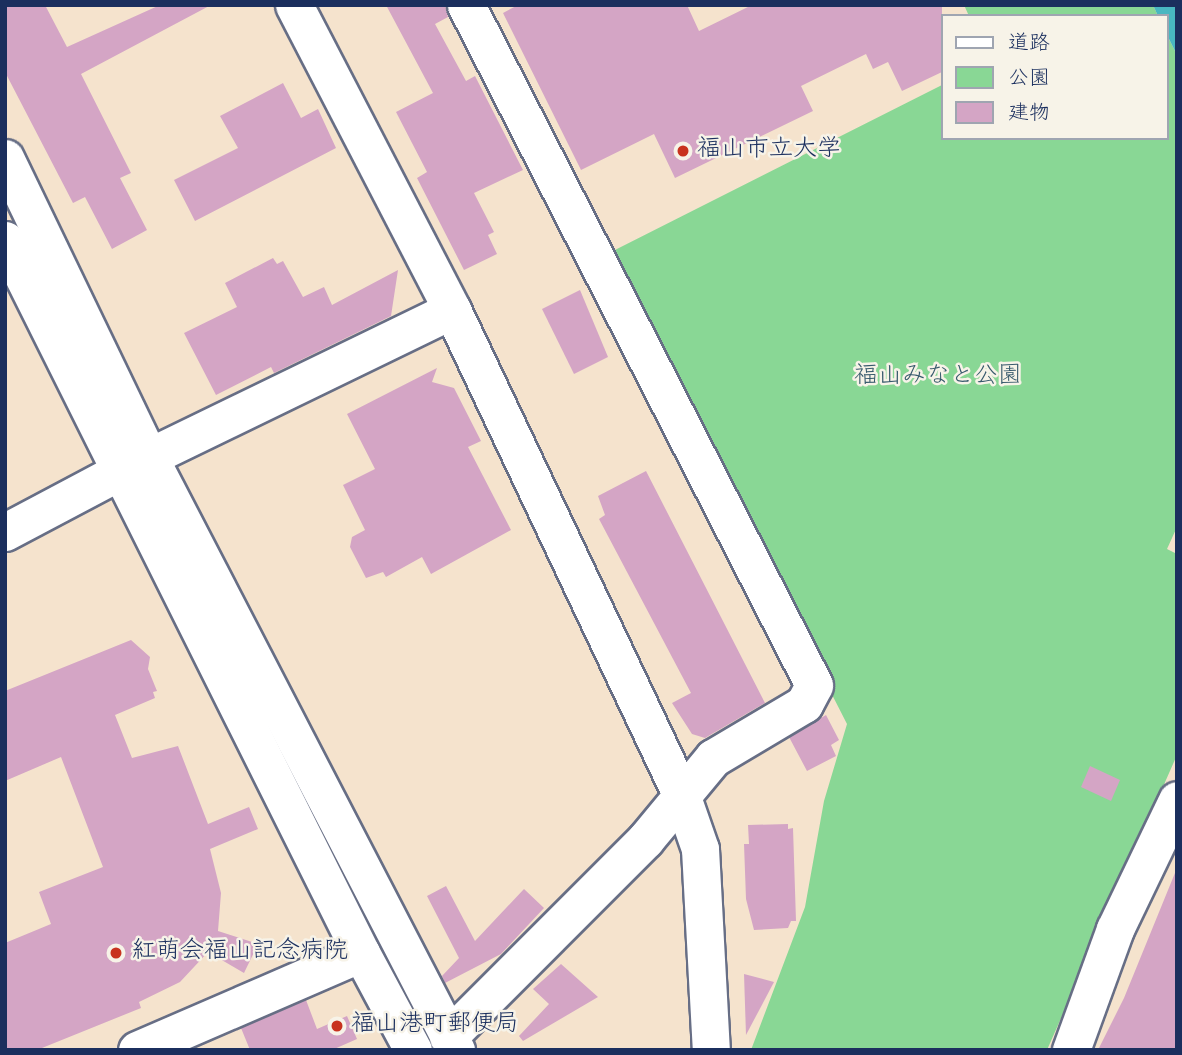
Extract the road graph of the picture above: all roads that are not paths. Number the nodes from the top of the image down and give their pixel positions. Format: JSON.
{"nodes":[{"id":1,"x":295,"y":5,"type":"edge"},
{"id":2,"x":466,"y":5,"type":"edge"},
{"id":3,"x":5,"y":158,"type":"edge"},
{"id":4,"x":5,"y":240,"type":"edge"},
{"id":5,"x":452,"y":310,"type":"junction"},
{"id":6,"x":135,"y":464,"type":"junction"},
{"id":7,"x":5,"y":532,"type":"edge"},
{"id":8,"x":681,"y":794,"type":"junction"},
{"id":9,"x":1177,"y":800,"type":"edge"},
{"id":10,"x":360,"y":953,"type":"junction"},
{"id":11,"x":452,"y":1043,"type":"edge"},
{"id":12,"x":159,"y":1046,"type":"edge"},
{"id":13,"x":413,"y":1050,"type":"edge"},
{"id":14,"x":711,"y":1050,"type":"edge"},
{"id":15,"x":1071,"y":1050,"type":"edge"}],
"edges":[{"from":1,"to":5,"type":"street"},
{"from":2,"to":8,"type":"street"},
{"from":3,"to":6,"type":"street"},
{"from":4,"to":6,"type":"street"},
{"from":5,"to":6,"type":"street"},
{"from":5,"to":8,"type":"street"},
{"from":6,"to":7,"type":"street"},
{"from":6,"to":10,"type":"street"},
{"from":6,"to":11,"type":"street"},
{"from":8,"to":11,"type":"street"},
{"from":8,"to":14,"type":"street"},
{"from":9,"to":15,"type":"street"},
{"from":10,"to":12,"type":"street"},
{"from":10,"to":13,"type":"street"}]}
